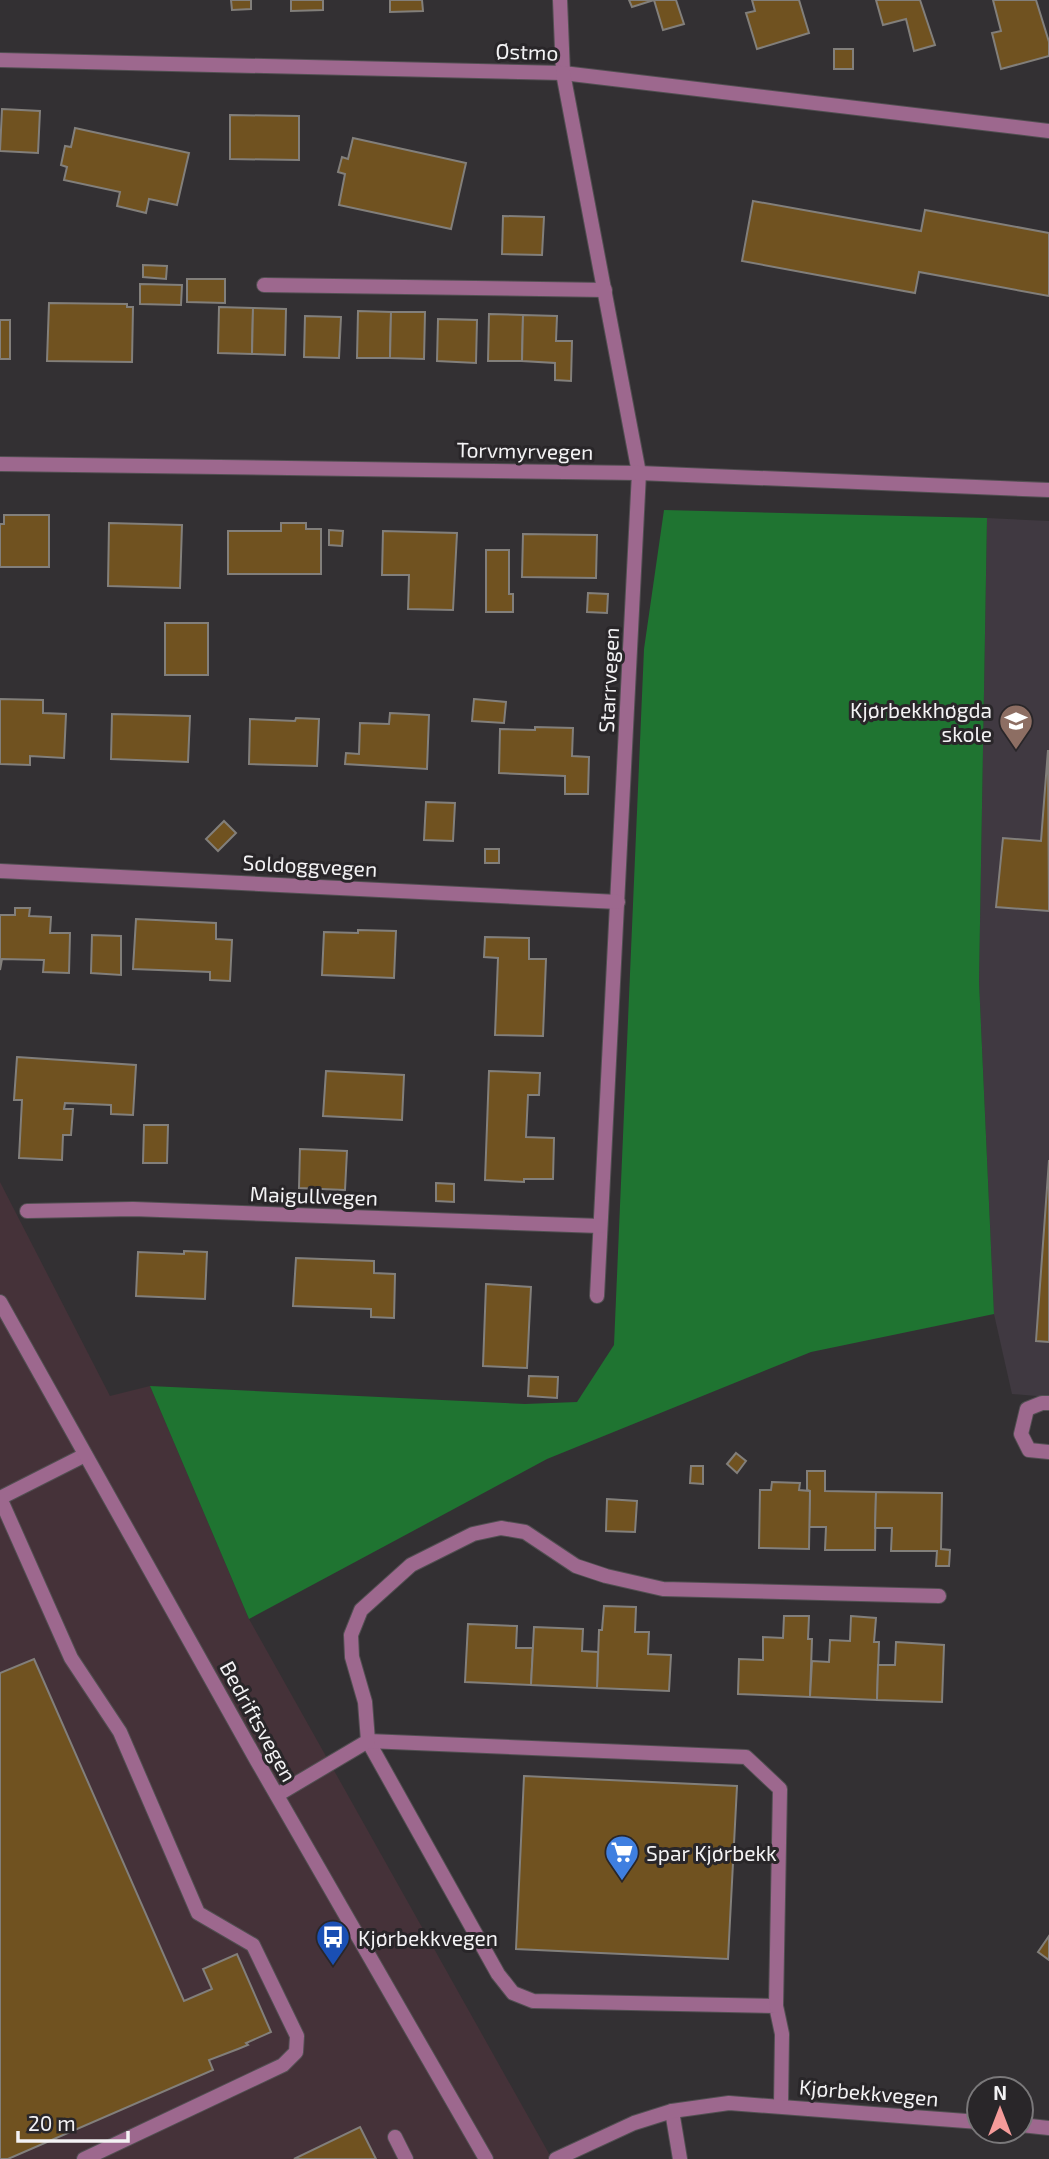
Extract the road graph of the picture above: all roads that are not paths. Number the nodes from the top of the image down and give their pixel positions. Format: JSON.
{"nodes":[{"id":1,"x":560,"y":0,"type":"edge"},
{"id":2,"x":0,"y":60,"type":"edge"},
{"id":3,"x":563,"y":73,"type":"junction"},
{"id":4,"x":1049,"y":131,"type":"edge"},
{"id":5,"x":264,"y":285,"type":"dead end"},
{"id":6,"x":605,"y":290,"type":"junction"},
{"id":7,"x":0,"y":464,"type":"edge"},
{"id":8,"x":639,"y":473,"type":"junction"},
{"id":9,"x":1049,"y":490,"type":"edge"},
{"id":10,"x":0,"y":871,"type":"edge"},
{"id":11,"x":618,"y":902,"type":"junction"},
{"id":12,"x":27,"y":1211,"type":"dead end"},
{"id":13,"x":600,"y":1226,"type":"junction"},
{"id":14,"x":597,"y":1296,"type":"dead end"},
{"id":15,"x":0,"y":1302,"type":"edge"},
{"id":16,"x":1049,"y":1403,"type":"edge"},
{"id":17,"x":1049,"y":1452,"type":"edge"},
{"id":18,"x":85,"y":1455,"type":"junction"},
{"id":19,"x":939,"y":1596,"type":"dead end"},
{"id":20,"x":368,"y":1741,"type":"junction"},
{"id":21,"x":277,"y":1796,"type":"junction"},
{"id":22,"x":776,"y":2006,"type":"junction"},
{"id":23,"x":781,"y":2106,"type":"junction"},
{"id":24,"x":672,"y":2111,"type":"junction"},
{"id":25,"x":965,"y":2121,"type":"edge"},
{"id":26,"x":395,"y":2137,"type":"dead end"},
{"id":27,"x":84,"y":2159,"type":"edge"},
{"id":28,"x":406,"y":2159,"type":"edge"},
{"id":29,"x":485,"y":2159,"type":"edge"},
{"id":30,"x":556,"y":2159,"type":"edge"},
{"id":31,"x":681,"y":2159,"type":"edge"}],
"edges":[{"from":1,"to":3,"type":"street","name":"Starrvegen"},
{"from":2,"to":3,"type":"street","name":"Østmo"},
{"from":3,"to":4,"type":"street","name":"Østmo"},
{"from":3,"to":6,"type":"street","name":"Starrvegen"},
{"from":5,"to":6,"type":"street"},
{"from":6,"to":8,"type":"street","name":"Starrvegen"},
{"from":7,"to":8,"type":"street","name":"Torvmyrvegen"},
{"from":8,"to":9,"type":"street","name":"Torvmyrvegen"},
{"from":8,"to":11,"type":"street","name":"Starrvegen"},
{"from":10,"to":11,"type":"street","name":"Soldoggvegen"},
{"from":11,"to":13,"type":"street","name":"Starrvegen"},
{"from":12,"to":13,"type":"street","name":"Maigullvegen"},
{"from":13,"to":14,"type":"street","name":"Starrvegen"},
{"from":15,"to":18,"type":"street","name":"Bedriftsvegen"},
{"from":16,"to":17,"type":"street"},
{"from":18,"to":21,"type":"street","name":"Bedriftsvegen"},
{"from":18,"to":27,"type":"street"},
{"from":19,"to":20,"type":"street"},
{"from":20,"to":21,"type":"street"},
{"from":20,"to":22,"type":"street"},
{"from":20,"to":22,"type":"street"},
{"from":21,"to":29,"type":"street","name":"Bedriftsvegen"},
{"from":22,"to":23,"type":"street"},
{"from":23,"to":24,"type":"street","name":"Kjørbekkvegen"},
{"from":23,"to":25,"type":"street","name":"Kjørbekkvegen"},
{"from":24,"to":30,"type":"street","name":"Kjørbekkvegen"},
{"from":24,"to":31,"type":"street"},
{"from":26,"to":28,"type":"street"}]}
